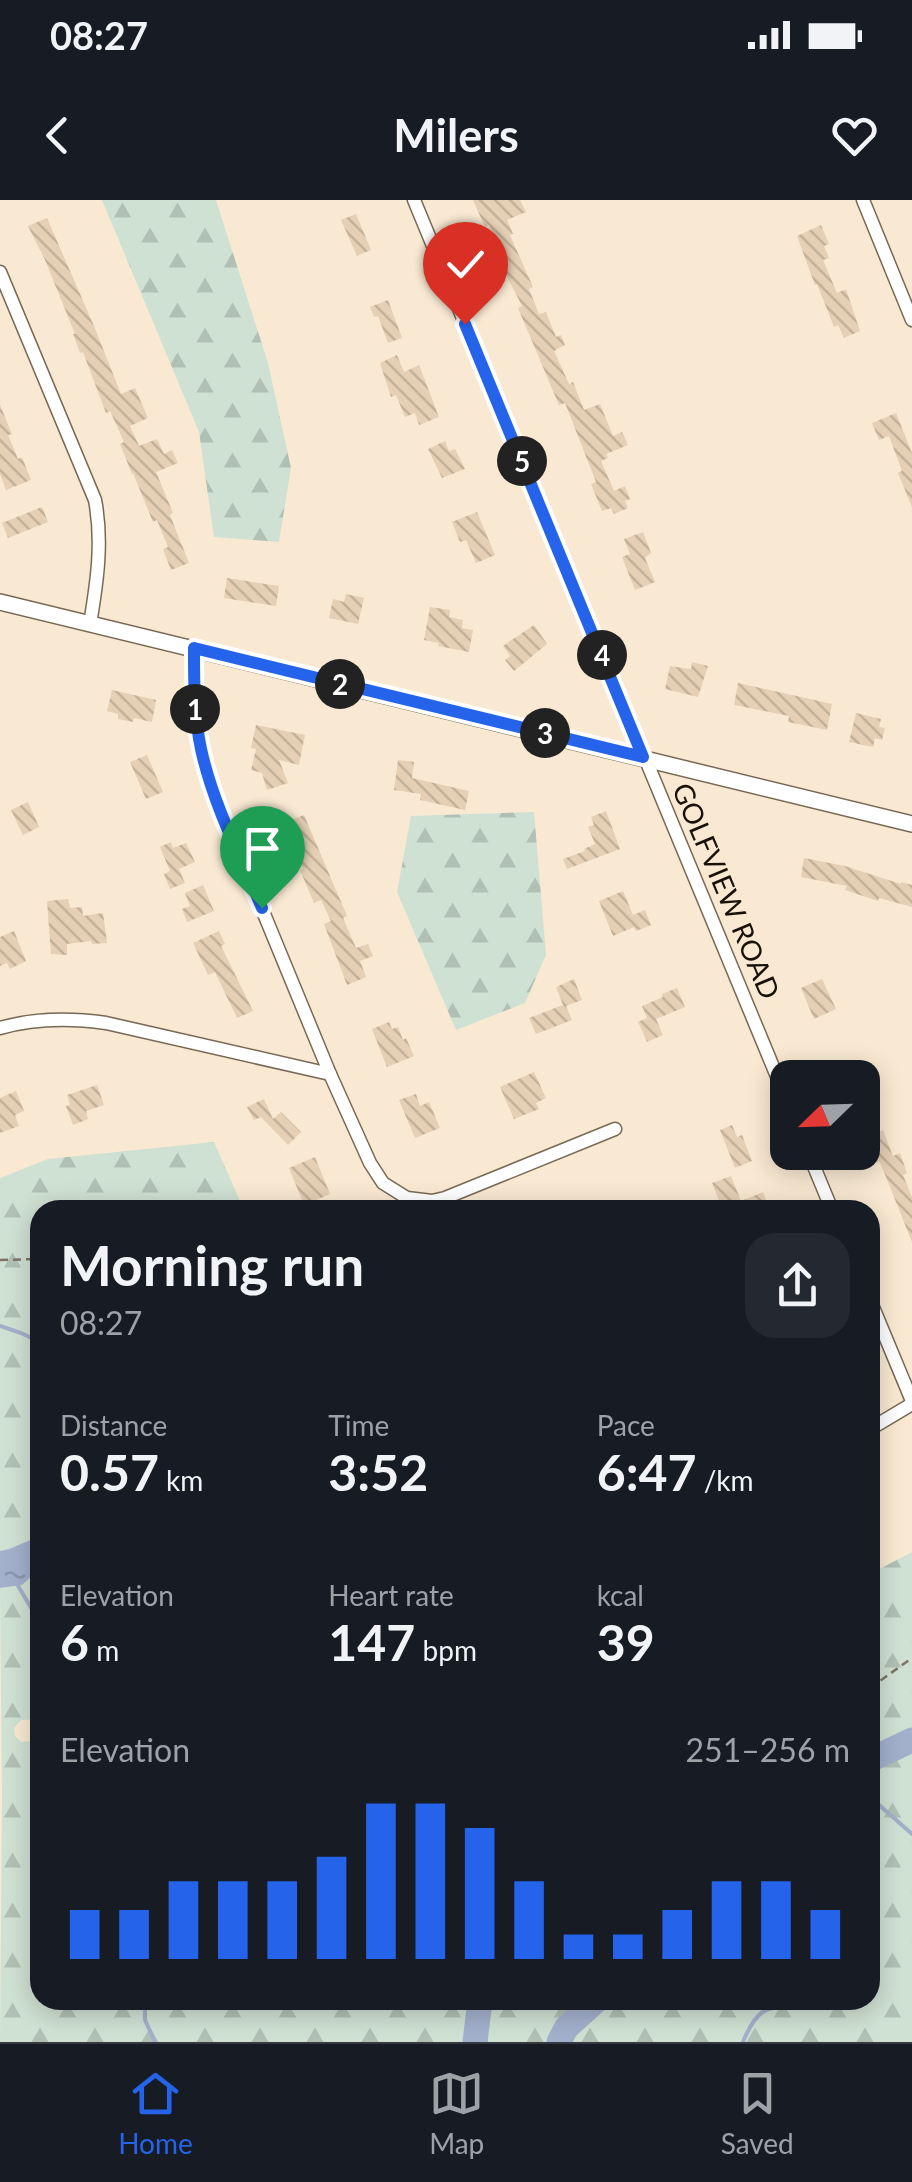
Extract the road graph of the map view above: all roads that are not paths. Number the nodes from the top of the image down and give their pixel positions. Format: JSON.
{"nodes":[{"id":1,"x":414,"y":200,"type":"edge"},
{"id":2,"x":863,"y":200,"type":"edge"},
{"id":3,"x":0,"y":272,"type":"edge"},
{"id":4,"x":912,"y":320,"type":"edge"},
{"id":5,"x":0,"y":602,"type":"edge"},
{"id":6,"x":90,"y":624,"type":"junction"},
{"id":7,"x":194,"y":648,"type":"junction"},
{"id":8,"x":643,"y":757,"type":"junction"},
{"id":9,"x":912,"y":824,"type":"edge"},
{"id":10,"x":0,"y":1028,"type":"edge"},
{"id":11,"x":770,"y":1060,"type":"edge"},
{"id":12,"x":330,"y":1074,"type":"junction"},
{"id":13,"x":614,"y":1129,"type":"dead end"},
{"id":14,"x":815,"y":1170,"type":"edge"},
{"id":15,"x":417,"y":1200,"type":"edge"},
{"id":16,"x":436,"y":1200,"type":"edge"},
{"id":17,"x":828,"y":1200,"type":"edge"},
{"id":18,"x":880,"y":1324,"type":"edge"},
{"id":19,"x":912,"y":1402,"type":"edge"},
{"id":20,"x":880,"y":1423,"type":"edge"}],
"edges":[{"from":1,"to":8,"type":"street","name":"GOLFVIEW ROAD"},
{"from":2,"to":4,"type":"street"},
{"from":3,"to":6,"type":"street"},
{"from":5,"to":6,"type":"street"},
{"from":6,"to":7,"type":"street"},
{"from":7,"to":8,"type":"street"},
{"from":7,"to":12,"type":"street"},
{"from":8,"to":9,"type":"street"},
{"from":8,"to":11,"type":"street","name":"GOLFVIEW ROAD"},
{"from":10,"to":12,"type":"street"},
{"from":12,"to":15,"type":"street"},
{"from":13,"to":16,"type":"street"},
{"from":14,"to":17,"type":"street"},
{"from":18,"to":19,"type":"street"},
{"from":19,"to":20,"type":"street"}]}
